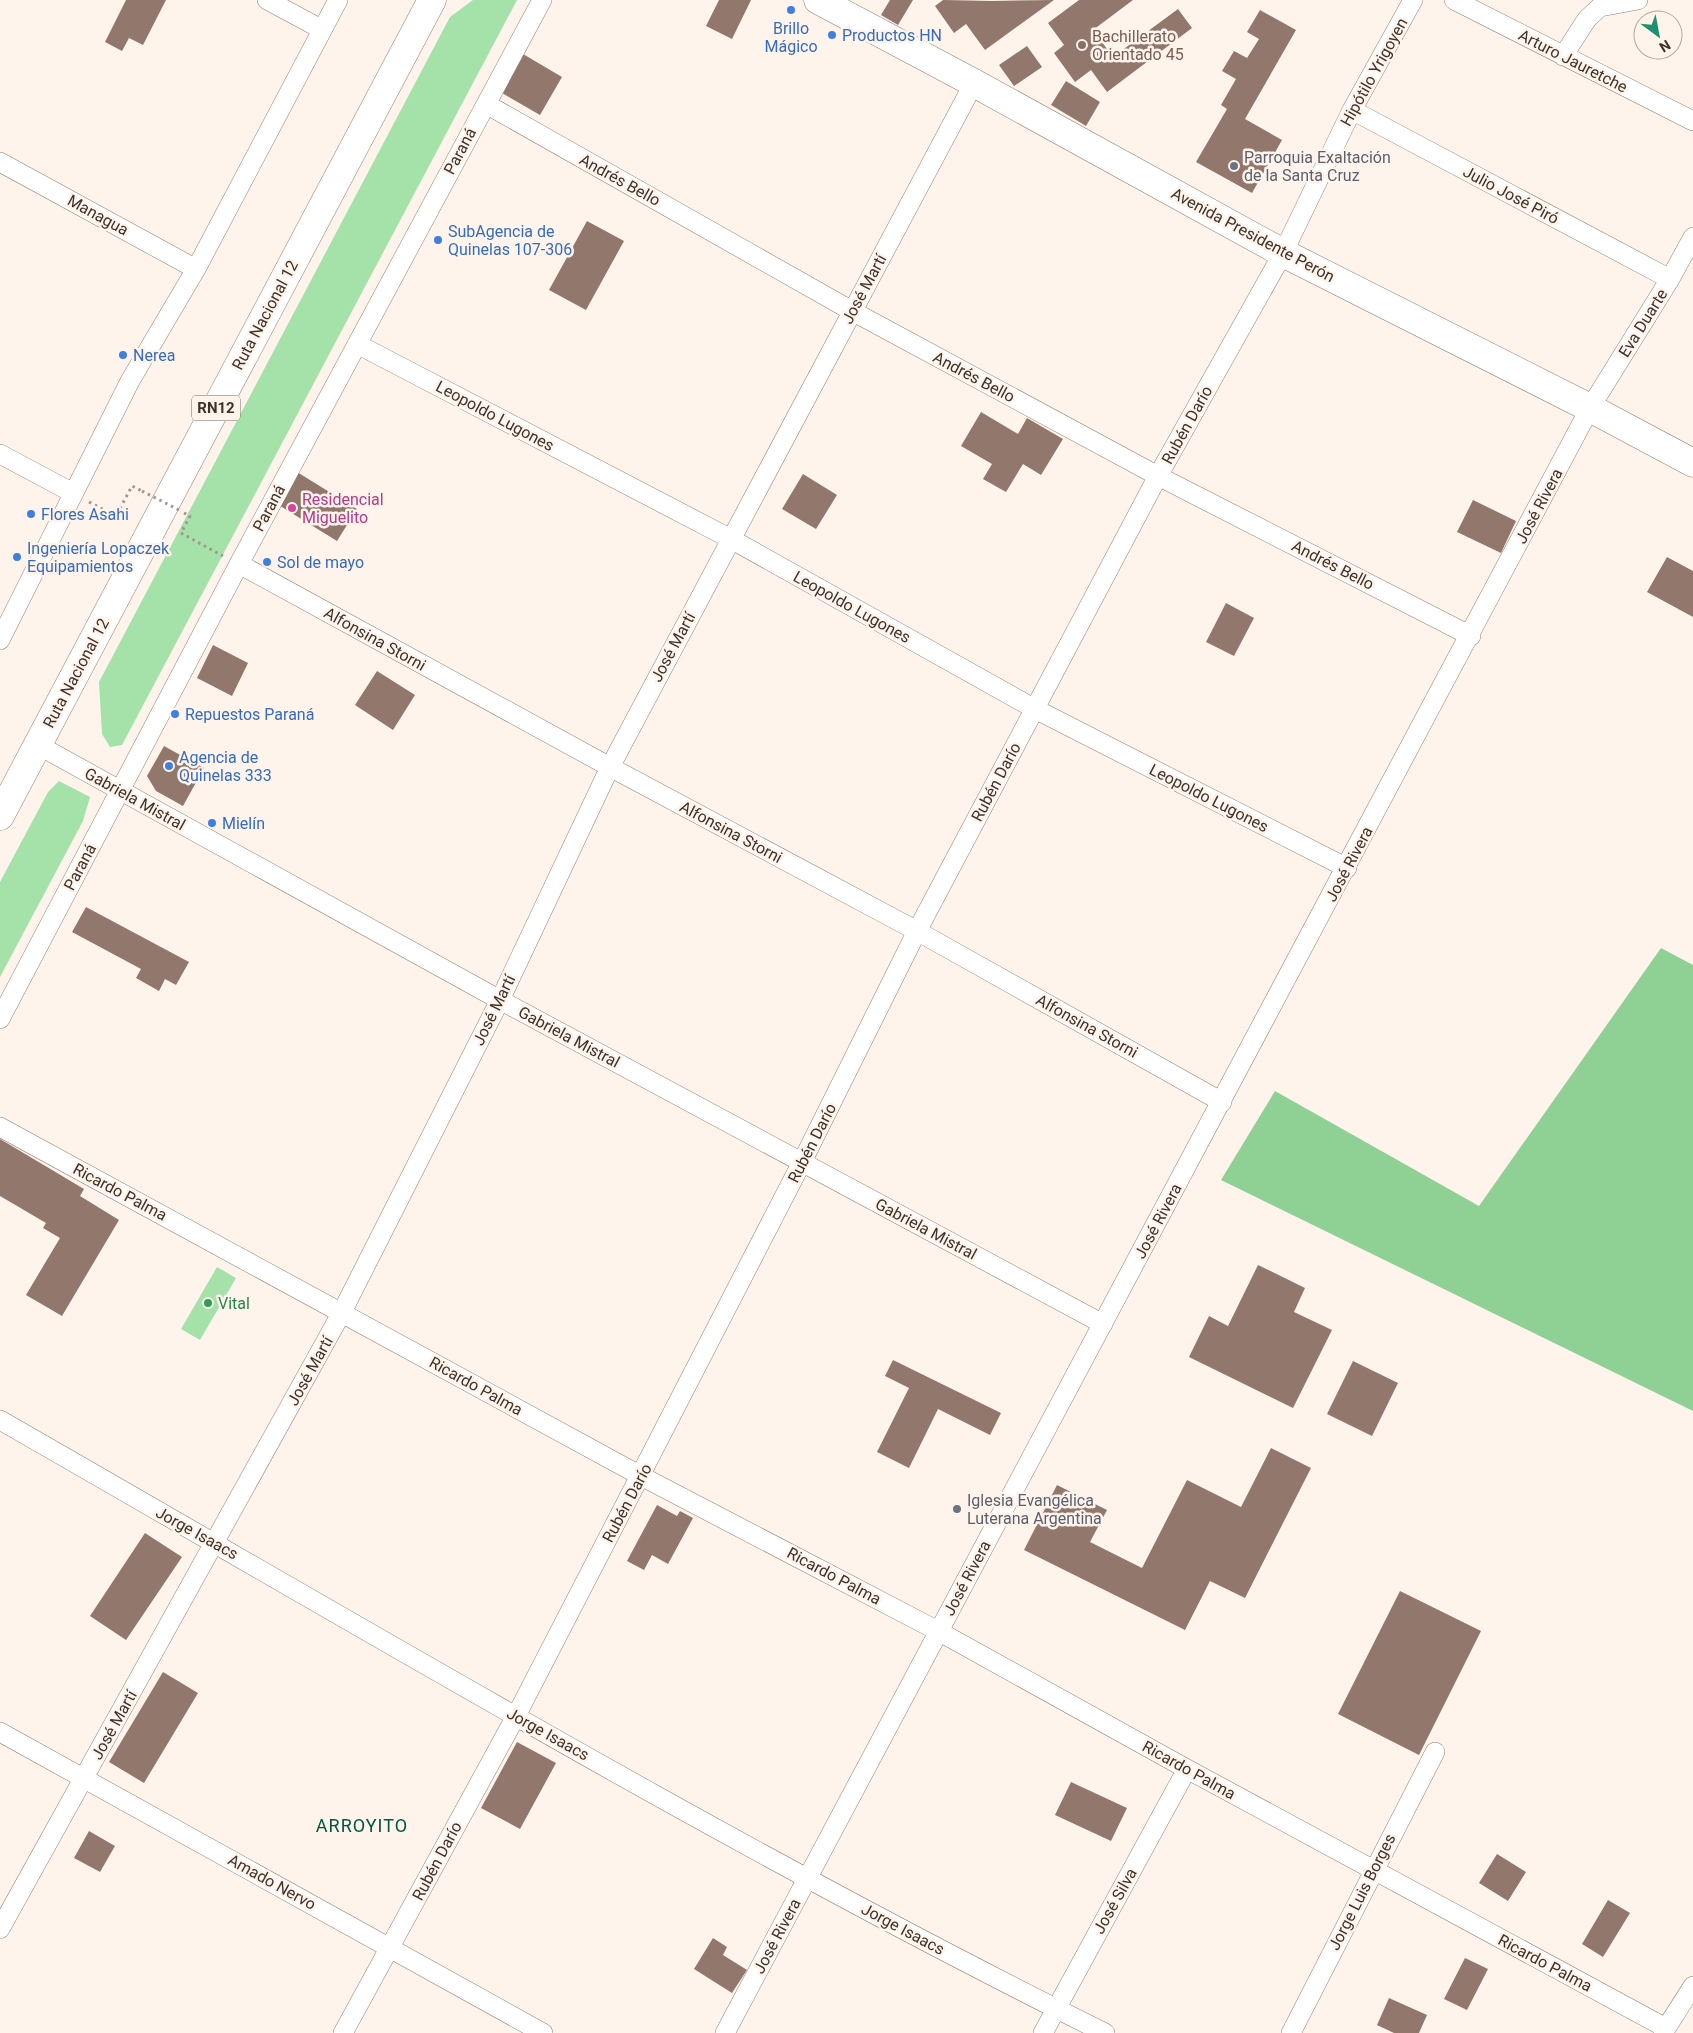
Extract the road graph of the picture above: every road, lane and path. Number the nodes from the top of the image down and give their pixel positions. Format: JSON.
{"nodes":[{"id":1,"x":267,"y":0,"type":"edge"},
{"id":2,"x":338,"y":0,"type":"edge"},
{"id":3,"x":542,"y":0,"type":"edge"},
{"id":4,"x":818,"y":0,"type":"edge"},
{"id":5,"x":1413,"y":0,"type":"edge"},
{"id":6,"x":1454,"y":0,"type":"edge"},
{"id":7,"x":1638,"y":0,"type":"edge"},
{"id":8,"x":434,"y":4,"type":"edge"},
{"id":9,"x":321,"y":29,"type":"junction"},
{"id":10,"x":1563,"y":56,"type":"junction"},
{"id":11,"x":974,"y":83,"type":"junction"},
{"id":12,"x":486,"y":104,"type":"junction"},
{"id":13,"x":1352,"y":110,"type":"junction"},
{"id":14,"x":1693,"y":121,"type":"edge"},
{"id":15,"x":0,"y":162,"type":"edge"},
{"id":16,"x":1693,"y":237,"type":"edge"},
{"id":17,"x":1283,"y":253,"type":"junction"},
{"id":18,"x":196,"y":269,"type":"junction"},
{"id":19,"x":1670,"y":279,"type":"junction"},
{"id":20,"x":852,"y":311,"type":"junction"},
{"id":21,"x":357,"y":344,"type":"junction"},
{"id":22,"x":1590,"y":408,"type":"junction"},
{"id":23,"x":0,"y":454,"type":"edge"},
{"id":24,"x":1693,"y":463,"type":"edge"},
{"id":25,"x":1158,"y":476,"type":"junction"},
{"id":26,"x":73,"y":493,"type":"junction"},
{"id":27,"x":731,"y":539,"type":"junction"},
{"id":28,"x":239,"y":564,"type":"junction"},
{"id":29,"x":1471,"y":636,"type":"junction"},
{"id":30,"x":0,"y":640,"type":"edge"},
{"id":31,"x":1034,"y":709,"type":"junction"},
{"id":32,"x":38,"y":745,"type":"junction"},
{"id":33,"x":610,"y":767,"type":"junction"},
{"id":34,"x":120,"y":790,"type":"junction"},
{"id":35,"x":0,"y":816,"type":"edge"},
{"id":36,"x":1347,"y":868,"type":"junction"},
{"id":37,"x":917,"y":931,"type":"junction"},
{"id":38,"x":500,"y":1000,"type":"junction"},
{"id":39,"x":0,"y":1019,"type":"edge"},
{"id":40,"x":1222,"y":1102,"type":"junction"},
{"id":41,"x":0,"y":1127,"type":"edge"},
{"id":42,"x":802,"y":1162,"type":"junction"},
{"id":43,"x":342,"y":1312,"type":"junction"},
{"id":44,"x":1104,"y":1324,"type":"junction"},
{"id":45,"x":0,"y":1420,"type":"edge"},
{"id":46,"x":641,"y":1476,"type":"junction"},
{"id":47,"x":214,"y":1543,"type":"junction"},
{"id":48,"x":938,"y":1631,"type":"junction"},
{"id":49,"x":516,"y":1716,"type":"junction"},
{"id":50,"x":0,"y":1732,"type":"edge"},
{"id":51,"x":1435,"y":1752,"type":"dead end"},
{"id":52,"x":1187,"y":1769,"type":"junction"},
{"id":53,"x":84,"y":1778,"type":"junction"},
{"id":54,"x":1374,"y":1870,"type":"junction"},
{"id":55,"x":808,"y":1878,"type":"junction"},
{"id":56,"x":0,"y":1929,"type":"edge"},
{"id":57,"x":390,"y":1948,"type":"junction"},
{"id":58,"x":1693,"y":1986,"type":"edge"},
{"id":59,"x":1056,"y":2009,"type":"junction"},
{"id":60,"x":1686,"y":2014,"type":"edge"},
{"id":61,"x":1664,"y":2031,"type":"edge"},
{"id":62,"x":343,"y":2033,"type":"edge"},
{"id":63,"x":543,"y":2033,"type":"edge"},
{"id":64,"x":725,"y":2033,"type":"edge"},
{"id":65,"x":1042,"y":2033,"type":"edge"},
{"id":66,"x":1105,"y":2033,"type":"edge"},
{"id":67,"x":1290,"y":2033,"type":"edge"}],
"edges":[{"from":1,"to":9,"type":"street"},
{"from":2,"to":9,"type":"street"},
{"from":3,"to":12,"type":"street","name":"Paraná"},
{"from":4,"to":11,"type":"main road","name":"Avenida Presidente Perón"},
{"from":5,"to":13,"type":"street","name":"Hipótilo Yrigoyen"},
{"from":6,"to":10,"type":"street","name":"Arturo Jauretche"},
{"from":7,"to":10,"type":"street"},
{"from":8,"to":32,"type":"main road","name":"Ruta Nacional 12","number":"RN12"},
{"from":9,"to":18,"type":"street"},
{"from":10,"to":14,"type":"street","name":"Arturo Jauretche"},
{"from":11,"to":17,"type":"main road","name":"Avenida Presidente Perón"},
{"from":11,"to":20,"type":"street","name":"José Martí"},
{"from":12,"to":20,"type":"street","name":"Andrés Bello"},
{"from":12,"to":21,"type":"street","name":"Paraná"},
{"from":13,"to":17,"type":"street","name":"Hipótilo Yrigoyen"},
{"from":13,"to":19,"type":"street","name":"Julio José Piró"},
{"from":15,"to":18,"type":"street","name":"Managua"},
{"from":16,"to":19,"type":"street","name":"Eva Duarte"},
{"from":17,"to":22,"type":"main road","name":"Avenida Presidente Perón"},
{"from":17,"to":25,"type":"street","name":"Rubén Darío"},
{"from":18,"to":26,"type":"street"},
{"from":19,"to":22,"type":"street","name":"Eva Duarte"},
{"from":20,"to":25,"type":"street","name":"Andrés Bello"},
{"from":20,"to":27,"type":"street","name":"José Martí"},
{"from":21,"to":27,"type":"street","name":"Leopoldo Lugones"},
{"from":21,"to":28,"type":"street","name":"Paraná"},
{"from":22,"to":24,"type":"main road","name":"Avenida Presidente Perón"},
{"from":22,"to":29,"type":"street","name":"José Rivera"},
{"from":23,"to":26,"type":"street"},
{"from":25,"to":29,"type":"street","name":"Andrés Bello"},
{"from":25,"to":31,"type":"street","name":"Rubén Darío"},
{"from":26,"to":28,"type":"path","bridge":true},
{"from":26,"to":30,"type":"street"},
{"from":27,"to":31,"type":"street","name":"Leopoldo Lugones"},
{"from":27,"to":33,"type":"street","name":"José Martí"},
{"from":28,"to":33,"type":"street","name":"Alfonsina Storni"},
{"from":28,"to":34,"type":"street","name":"Paraná"},
{"from":29,"to":36,"type":"street","name":"José Rivera"},
{"from":31,"to":36,"type":"street","name":"Leopoldo Lugones"},
{"from":31,"to":37,"type":"street","name":"Rubén Darío"},
{"from":32,"to":34,"type":"street","name":"Gabriela Mistral"},
{"from":32,"to":35,"type":"main road","name":"Ruta Nacional 12","number":"RN12"},
{"from":33,"to":37,"type":"street","name":"Alfonsina Storni"},
{"from":33,"to":38,"type":"street","name":"José Martí"},
{"from":34,"to":38,"type":"street","name":"Gabriela Mistral"},
{"from":34,"to":39,"type":"street","name":"Paraná"},
{"from":36,"to":40,"type":"street","name":"José Rivera"},
{"from":37,"to":40,"type":"street","name":"Alfonsina Storni"},
{"from":37,"to":42,"type":"street","name":"Rubén Darío"},
{"from":38,"to":42,"type":"street","name":"Gabriela Mistral"},
{"from":38,"to":43,"type":"street","name":"José Martí"},
{"from":40,"to":44,"type":"street","name":"José Rivera"},
{"from":41,"to":43,"type":"street","name":"Ricardo Palma"},
{"from":42,"to":44,"type":"street","name":"Gabriela Mistral"},
{"from":42,"to":46,"type":"street","name":"Rubén Darío"},
{"from":43,"to":46,"type":"street","name":"Ricardo Palma"},
{"from":43,"to":47,"type":"street","name":"José Martí"},
{"from":44,"to":48,"type":"street","name":"José Rivera"},
{"from":45,"to":47,"type":"street","name":"Jorge Isaacs"},
{"from":46,"to":48,"type":"street","name":"Ricardo Palma"},
{"from":46,"to":49,"type":"street","name":"Rubén Darío"},
{"from":47,"to":49,"type":"street","name":"Jorge Isaacs"},
{"from":47,"to":53,"type":"street","name":"José Martí"},
{"from":48,"to":52,"type":"street","name":"Ricardo Palma"},
{"from":48,"to":55,"type":"street","name":"José Rivera"},
{"from":49,"to":55,"type":"street","name":"Jorge Isaacs"},
{"from":49,"to":57,"type":"street","name":"Rubén Darío"},
{"from":50,"to":53,"type":"street","name":"Amado Nervo"},
{"from":51,"to":54,"type":"street","name":"Jorge Luis Borges"},
{"from":52,"to":54,"type":"street","name":"Ricardo Palma"},
{"from":52,"to":59,"type":"street","name":"José Silva"},
{"from":53,"to":56,"type":"street","name":"José Martí"},
{"from":53,"to":57,"type":"street","name":"Amado Nervo"},
{"from":54,"to":61,"type":"street","name":"Ricardo Palma"},
{"from":54,"to":67,"type":"street","name":"Jorge Luis Borges"},
{"from":55,"to":59,"type":"street","name":"Jorge Isaacs"},
{"from":55,"to":64,"type":"street","name":"José Rivera"},
{"from":57,"to":62,"type":"street","name":"Rubén Darío"},
{"from":57,"to":63,"type":"street","name":"Amado Nervo"},
{"from":58,"to":60,"type":"street"},
{"from":59,"to":65,"type":"street","name":"José Silva"},
{"from":59,"to":66,"type":"street","name":"Jorge Isaacs"},
{"from":60,"to":61,"type":"street"}]}
